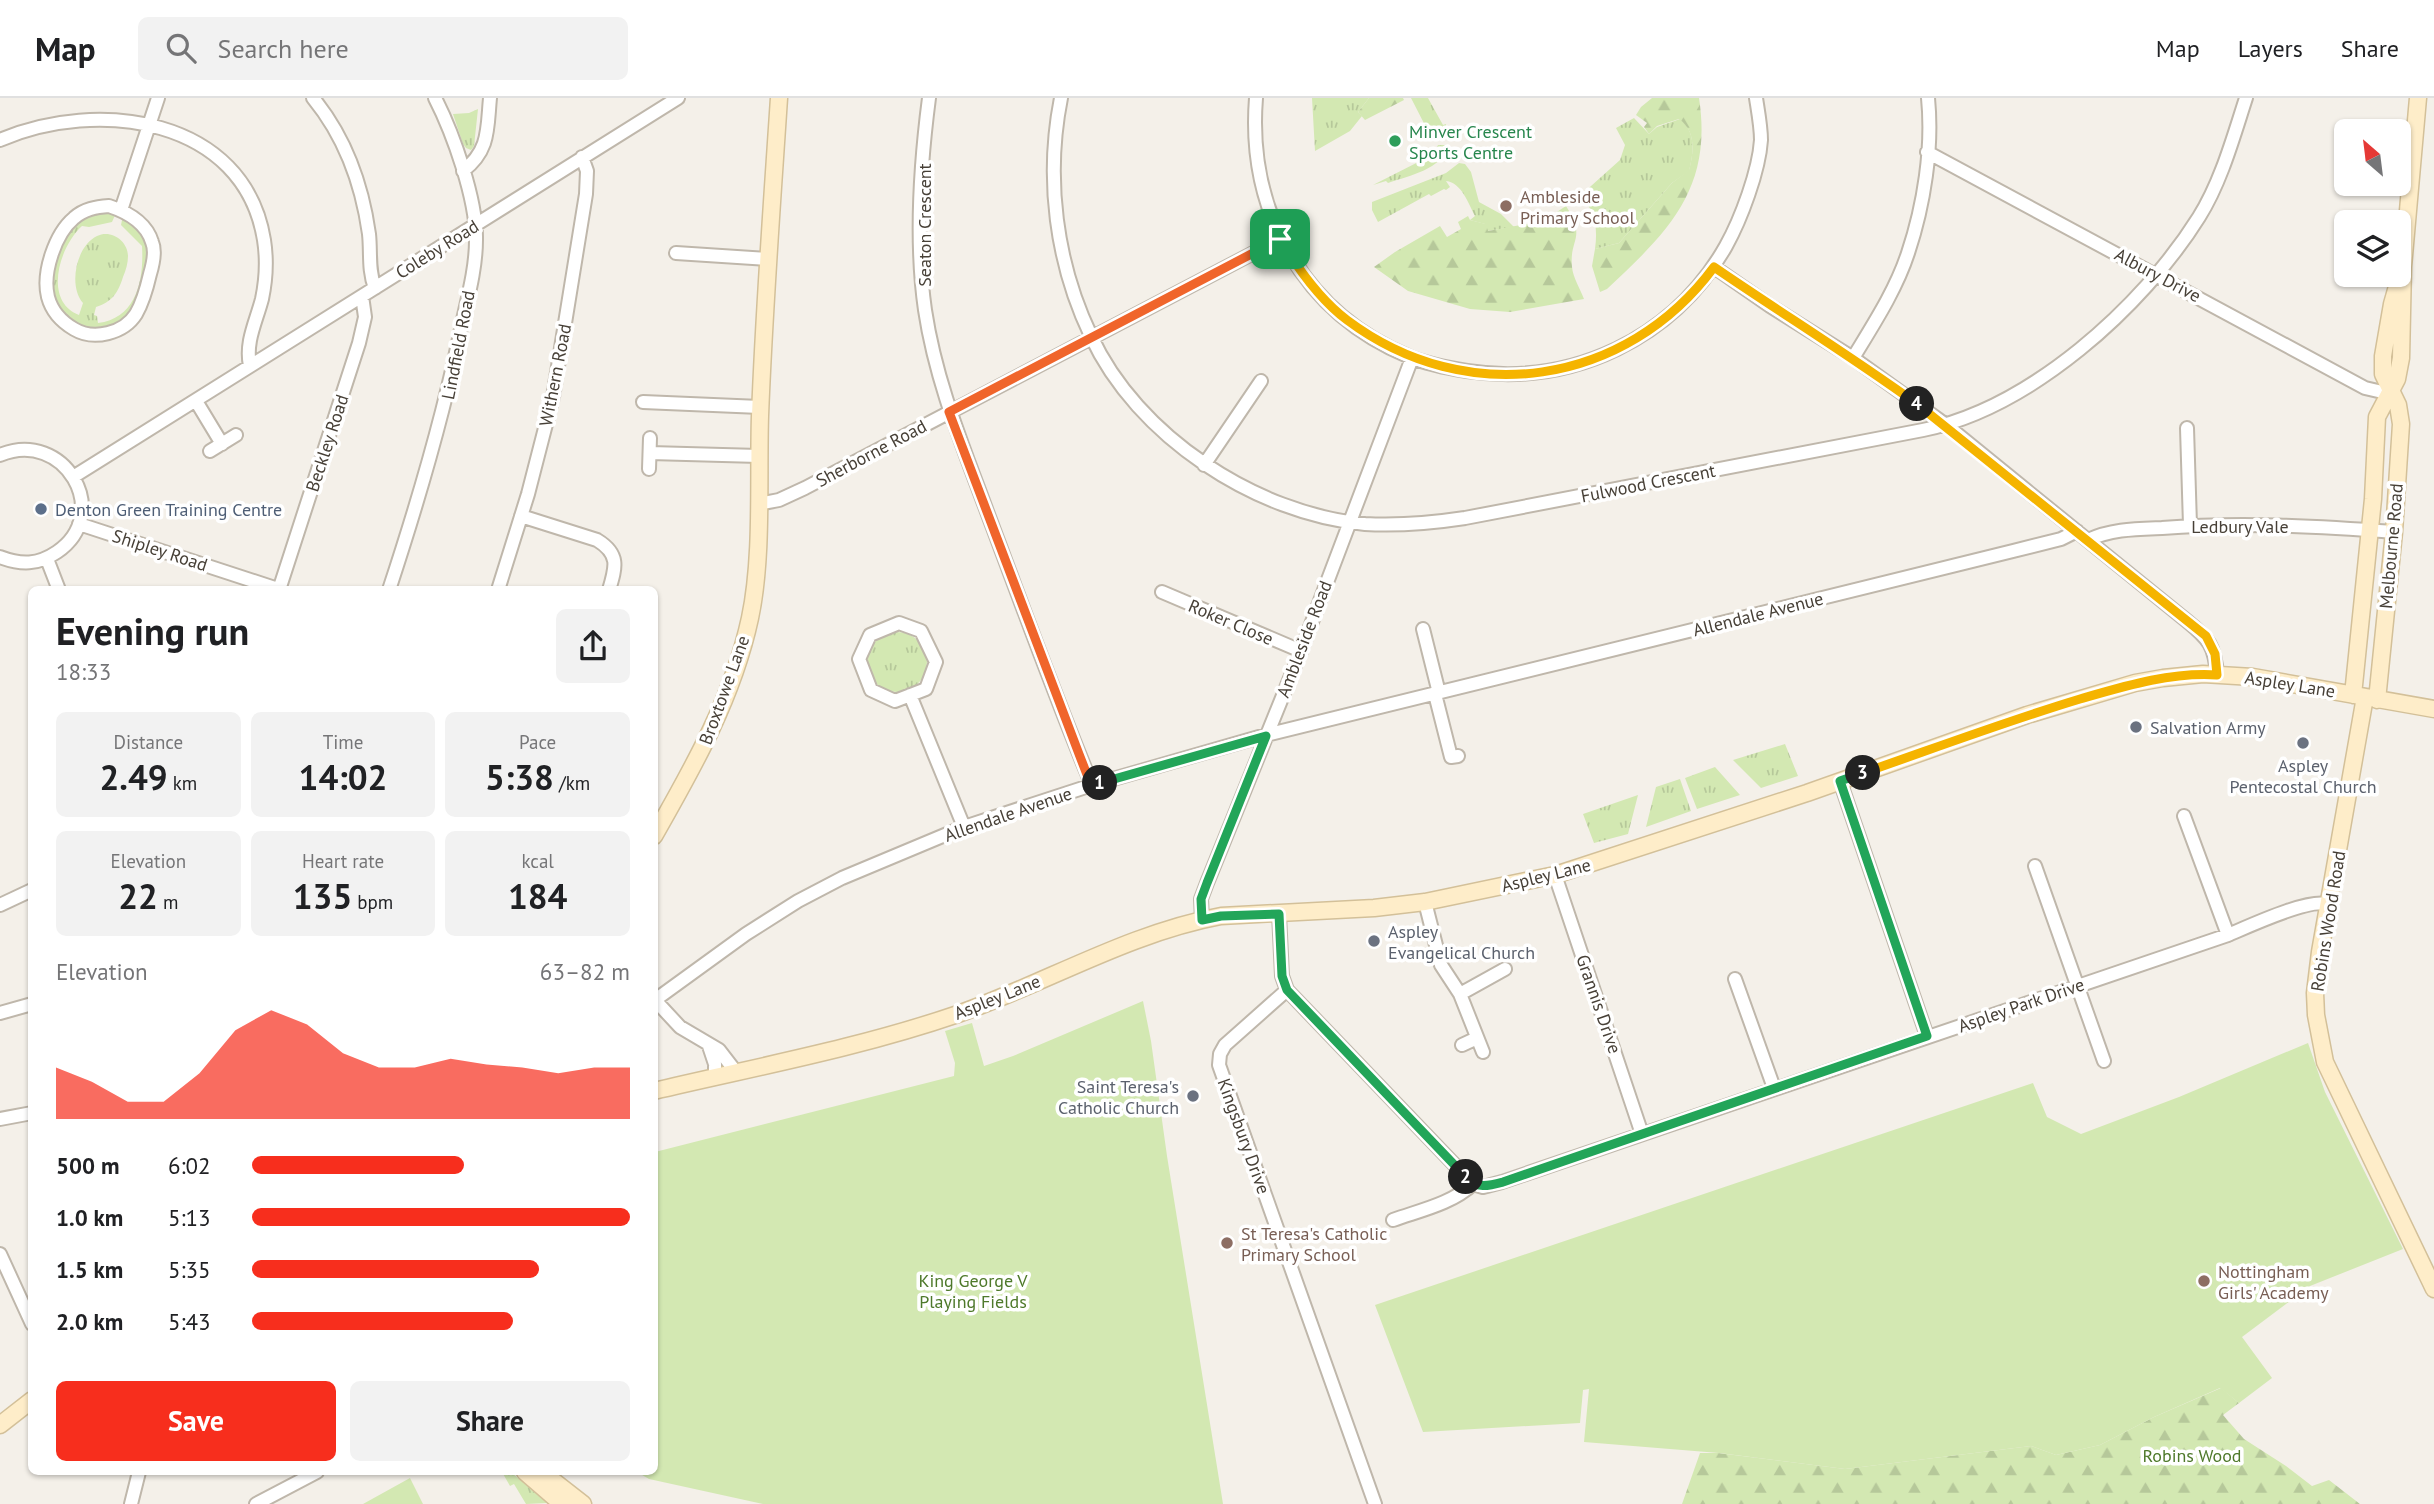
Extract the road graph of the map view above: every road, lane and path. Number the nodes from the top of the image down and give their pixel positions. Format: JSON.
{"nodes":[{"id":1,"x":313,"y":98,"type":"edge"},
{"id":2,"x":435,"y":98,"type":"edge"},
{"id":3,"x":490,"y":98,"type":"edge"},
{"id":4,"x":678,"y":98,"type":"edge"},
{"id":5,"x":779,"y":98,"type":"edge"},
{"id":6,"x":929,"y":98,"type":"edge"},
{"id":7,"x":1061,"y":98,"type":"edge"},
{"id":8,"x":1256,"y":98,"type":"edge"},
{"id":9,"x":1756,"y":98,"type":"edge"},
{"id":10,"x":1928,"y":98,"type":"edge"},
{"id":11,"x":2246,"y":98,"type":"edge"},
{"id":12,"x":2418,"y":98,"type":"edge"},
{"id":13,"x":138,"y":105,"type":"dead end"},
{"id":14,"x":158,"y":107,"type":"edge"},
{"id":15,"x":46,"y":113,"type":"dead end"},
{"id":16,"x":180,"y":122,"type":"dead end"},
{"id":17,"x":0,"y":140,"type":"edge"},
{"id":18,"x":1927,"y":152,"type":"junction"},
{"id":19,"x":582,"y":157,"type":"junction"},
{"id":20,"x":463,"y":171,"type":"junction"},
{"id":21,"x":121,"y":210,"type":"junction"},
{"id":22,"x":475,"y":226,"type":"junction"},
{"id":23,"x":1280,"y":239,"type":"junction"},
{"id":24,"x":676,"y":253,"type":"dead end"},
{"id":25,"x":768,"y":259,"type":"junction"},
{"id":26,"x":1714,"y":267,"type":"junction"},
{"id":27,"x":2157,"y":273,"type":"junction"},
{"id":28,"x":375,"y":288,"type":"junction"},
{"id":29,"x":362,"y":296,"type":"junction"},
{"id":30,"x":1091,"y":339,"type":"junction"},
{"id":31,"x":1412,"y":358,"type":"junction"},
{"id":32,"x":1853,"y":358,"type":"junction"},
{"id":33,"x":250,"y":366,"type":"junction"},
{"id":34,"x":1261,"y":382,"type":"dead end"},
{"id":35,"x":2390,"y":394,"type":"junction"},
{"id":36,"x":196,"y":401,"type":"junction"},
{"id":37,"x":643,"y":402,"type":"dead end"},
{"id":38,"x":760,"y":407,"type":"junction"},
{"id":39,"x":949,"y":412,"type":"junction"},
{"id":40,"x":1946,"y":425,"type":"junction"},
{"id":41,"x":2187,"y":428,"type":"dead end"},
{"id":42,"x":236,"y":435,"type":"dead end"},
{"id":43,"x":650,"y":438,"type":"dead end"},
{"id":44,"x":222,"y":444,"type":"junction"},
{"id":45,"x":1,"y":451,"type":"edge"},
{"id":46,"x":210,"y":451,"type":"dead end"},
{"id":47,"x":650,"y":453,"type":"junction"},
{"id":48,"x":759,"y":456,"type":"junction"},
{"id":49,"x":1204,"y":465,"type":"junction"},
{"id":50,"x":649,"y":469,"type":"dead end"},
{"id":51,"x":74,"y":477,"type":"junction"},
{"id":52,"x":758,"y":504,"type":"junction"},
{"id":53,"x":521,"y":516,"type":"junction"},
{"id":54,"x":1350,"y":522,"type":"junction"},
{"id":55,"x":79,"y":524,"type":"junction"},
{"id":56,"x":2190,"y":526,"type":"junction"},
{"id":57,"x":2369,"y":530,"type":"junction"},
{"id":58,"x":2077,"y":531,"type":"junction"},
{"id":59,"x":2394,"y":532,"type":"junction"},
{"id":60,"x":2088,"y":540,"type":"junction"},
{"id":61,"x":0,"y":557,"type":"edge"},
{"id":62,"x":47,"y":559,"type":"junction"},
{"id":63,"x":57,"y":586,"type":"edge"},
{"id":64,"x":267,"y":586,"type":"edge"},
{"id":65,"x":280,"y":586,"type":"edge"},
{"id":66,"x":389,"y":586,"type":"edge"},
{"id":67,"x":499,"y":586,"type":"edge"},
{"id":68,"x":610,"y":586,"type":"edge"},
{"id":69,"x":1162,"y":592,"type":"dead end"},
{"id":70,"x":1423,"y":629,"type":"dead end"},
{"id":71,"x":1301,"y":651,"type":"junction"},
{"id":72,"x":2217,"y":675,"type":"junction"},
{"id":73,"x":1437,"y":694,"type":"junction"},
{"id":74,"x":910,"y":695,"type":"junction"},
{"id":75,"x":2365,"y":698,"type":"junction"},
{"id":76,"x":2434,"y":709,"type":"edge"},
{"id":77,"x":1266,"y":736,"type":"junction"},
{"id":78,"x":1458,"y":755,"type":"dead end"},
{"id":79,"x":1840,"y":781,"type":"junction"},
{"id":80,"x":1091,"y":785,"type":"junction"},
{"id":81,"x":2184,"y":816,"type":"dead end"},
{"id":82,"x":964,"y":827,"type":"junction"},
{"id":83,"x":658,"y":828,"type":"edge"},
{"id":84,"x":2035,"y":866,"type":"dead end"},
{"id":85,"x":1555,"y":875,"type":"junction"},
{"id":86,"x":28,"y":892,"type":"edge"},
{"id":87,"x":1424,"y":902,"type":"junction"},
{"id":88,"x":0,"y":905,"type":"edge"},
{"id":89,"x":2329,"y":905,"type":"junction"},
{"id":90,"x":1279,"y":914,"type":"junction"},
{"id":91,"x":1202,"y":920,"type":"junction"},
{"id":92,"x":2228,"y":934,"type":"junction"},
{"id":93,"x":1506,"y":969,"type":"dead end"},
{"id":94,"x":1735,"y":979,"type":"dead end"},
{"id":95,"x":2077,"y":986,"type":"junction"},
{"id":96,"x":1287,"y":990,"type":"junction"},
{"id":97,"x":1460,"y":994,"type":"junction"},
{"id":98,"x":658,"y":998,"type":"edge"},
{"id":99,"x":658,"y":1003,"type":"edge"},
{"id":100,"x":28,"y":1005,"type":"edge"},
{"id":101,"x":0,"y":1013,"type":"edge"},
{"id":102,"x":1927,"y":1036,"type":"junction"},
{"id":103,"x":1476,"y":1038,"type":"junction"},
{"id":104,"x":1462,"y":1045,"type":"dead end"},
{"id":105,"x":709,"y":1046,"type":"junction"},
{"id":106,"x":1483,"y":1052,"type":"dead end"},
{"id":107,"x":2104,"y":1061,"type":"dead end"},
{"id":108,"x":736,"y":1072,"type":"junction"},
{"id":109,"x":715,"y":1076,"type":"junction"},
{"id":110,"x":1774,"y":1088,"type":"junction"},
{"id":111,"x":658,"y":1090,"type":"edge"},
{"id":112,"x":28,"y":1114,"type":"edge"},
{"id":113,"x":0,"y":1119,"type":"edge"},
{"id":114,"x":1642,"y":1134,"type":"junction"},
{"id":115,"x":1473,"y":1184,"type":"junction"},
{"id":116,"x":1393,"y":1220,"type":"dead end"},
{"id":117,"x":0,"y":1254,"type":"edge"},
{"id":118,"x":2434,"y":1289,"type":"edge"},
{"id":119,"x":28,"y":1315,"type":"edge"},
{"id":120,"x":28,"y":1403,"type":"edge"},
{"id":121,"x":28,"y":1412,"type":"edge"},
{"id":122,"x":2,"y":1423,"type":"edge"},
{"id":123,"x":138,"y":1475,"type":"edge"},
{"id":124,"x":311,"y":1475,"type":"edge"},
{"id":125,"x":528,"y":1475,"type":"edge"},
{"id":126,"x":546,"y":1475,"type":"edge"},
{"id":127,"x":131,"y":1504,"type":"edge"},
{"id":128,"x":256,"y":1504,"type":"edge"},
{"id":129,"x":562,"y":1504,"type":"edge"},
{"id":130,"x":583,"y":1504,"type":"edge"},
{"id":131,"x":1375,"y":1504,"type":"edge"}],
"edges":[{"from":1,"to":28,"type":"street"},
{"from":2,"to":20,"type":"street","name":"Lindfield Road"},
{"from":3,"to":20,"type":"street"},
{"from":4,"to":19,"type":"street","name":"Coleby Road"},
{"from":5,"to":25,"type":"main road","name":"Broxtowe Lane"},
{"from":6,"to":39,"type":"street","name":"Seaton Crescent"},
{"from":7,"to":30,"type":"street","name":"Fulwood Crescent"},
{"from":8,"to":23,"type":"street"},
{"from":9,"to":26,"type":"street"},
{"from":10,"to":18,"type":"street"},
{"from":11,"to":27,"type":"street","name":"Fulwood Crescent"},
{"from":12,"to":35,"type":"main road","name":"Melbourne Road"},
{"from":13,"to":14,"type":"street"},
{"from":14,"to":21,"type":"street"},
{"from":15,"to":17,"type":"street"},
{"from":16,"to":33,"type":"street"},
{"from":18,"to":27,"type":"street","name":"Albury Drive"},
{"from":18,"to":32,"type":"street"},
{"from":19,"to":22,"type":"street","name":"Coleby Road"},
{"from":19,"to":53,"type":"street","name":"Withern Road"},
{"from":20,"to":22,"type":"street","name":"Lindfield Road"},
{"from":21,"to":21,"type":"street"},
{"from":22,"to":28,"type":"street","name":"Coleby Road"},
{"from":22,"to":66,"type":"street","name":"Lindfield Road"},
{"from":23,"to":30,"type":"street","name":"Sherborne Road"},
{"from":23,"to":31,"type":"street"},
{"from":24,"to":25,"type":"street"},
{"from":25,"to":38,"type":"main road","name":"Broxtowe Lane"},
{"from":26,"to":31,"type":"street"},
{"from":26,"to":32,"type":"street"},
{"from":27,"to":35,"type":"street","name":"Albury Drive"},
{"from":27,"to":40,"type":"street","name":"Fulwood Crescent"},
{"from":28,"to":29,"type":"street","name":"Coleby Road"},
{"from":29,"to":33,"type":"street","name":"Coleby Road"},
{"from":29,"to":65,"type":"street","name":"Beckley Road"},
{"from":30,"to":39,"type":"street","name":"Sherborne Road"},
{"from":30,"to":49,"type":"street","name":"Fulwood Crescent"},
{"from":31,"to":54,"type":"street","name":"Ambleside Road"},
{"from":32,"to":40,"type":"street"},
{"from":33,"to":36,"type":"street","name":"Coleby Road"},
{"from":34,"to":49,"type":"street"},
{"from":35,"to":57,"type":"main road","name":"Melbourne Road"},
{"from":35,"to":59,"type":"main road","name":"Melbourne Road"},
{"from":36,"to":44,"type":"street"},
{"from":36,"to":51,"type":"street","name":"Coleby Road"},
{"from":37,"to":38,"type":"street"},
{"from":38,"to":48,"type":"main road","name":"Broxtowe Lane"},
{"from":39,"to":52,"type":"street","name":"Sherborne Road"},
{"from":39,"to":80,"type":"street","name":"Seaton Crescent"},
{"from":40,"to":54,"type":"street","name":"Fulwood Crescent"},
{"from":40,"to":58,"type":"street"},
{"from":41,"to":56,"type":"street"},
{"from":42,"to":44,"type":"street"},
{"from":43,"to":47,"type":"street"},
{"from":44,"to":46,"type":"street"},
{"from":45,"to":51,"type":"street"},
{"from":47,"to":48,"type":"street"},
{"from":47,"to":50,"type":"street"},
{"from":48,"to":52,"type":"main road","name":"Broxtowe Lane"},
{"from":49,"to":54,"type":"street","name":"Fulwood Crescent"},
{"from":51,"to":55,"type":"street"},
{"from":52,"to":83,"type":"main road","name":"Broxtowe Lane"},
{"from":53,"to":67,"type":"street","name":"Withern Road"},
{"from":53,"to":68,"type":"street"},
{"from":54,"to":71,"type":"street","name":"Ambleside Road"},
{"from":55,"to":62,"type":"street"},
{"from":55,"to":64,"type":"street","name":"Shipley Road"},
{"from":56,"to":57,"type":"street","name":"Ledbury Vale"},
{"from":56,"to":60,"type":"street","name":"Ledbury Vale"},
{"from":57,"to":59,"type":"street","name":"Ledbury Vale"},
{"from":57,"to":75,"type":"main road","name":"Melbourne Road"},
{"from":58,"to":60,"type":"street"},
{"from":58,"to":73,"type":"street","name":"Allendale Avenue"},
{"from":59,"to":75,"type":"main road","name":"Melbourne Road"},
{"from":60,"to":72,"type":"street"},
{"from":61,"to":62,"type":"street"},
{"from":62,"to":63,"type":"street"},
{"from":69,"to":71,"type":"street","name":"Roker Close"},
{"from":70,"to":73,"type":"street"},
{"from":71,"to":77,"type":"street","name":"Ambleside Road"},
{"from":72,"to":75,"type":"main road","name":"Aspley Lane"},
{"from":72,"to":79,"type":"main road","name":"Aspley Lane"},
{"from":73,"to":77,"type":"street","name":"Allendale Avenue"},
{"from":73,"to":78,"type":"street"},
{"from":74,"to":74,"type":"street"},
{"from":74,"to":82,"type":"street"},
{"from":75,"to":76,"type":"main road","name":"Aspley Lane"},
{"from":75,"to":89,"type":"main road","name":"Robins Wood Road"},
{"from":77,"to":80,"type":"street","name":"Allendale Avenue"},
{"from":77,"to":91,"type":"street","name":"Ambleside Road"},
{"from":79,"to":85,"type":"main road","name":"Aspley Lane"},
{"from":79,"to":102,"type":"street"},
{"from":80,"to":82,"type":"street","name":"Allendale Avenue"},
{"from":81,"to":92,"type":"street"},
{"from":82,"to":98,"type":"street","name":"Allendale Avenue"},
{"from":84,"to":95,"type":"street"},
{"from":85,"to":87,"type":"main road","name":"Aspley Lane"},
{"from":85,"to":114,"type":"street","name":"Grannis Drive"},
{"from":86,"to":88,"type":"street"},
{"from":87,"to":90,"type":"main road","name":"Aspley Lane"},
{"from":87,"to":97,"type":"street"},
{"from":89,"to":92,"type":"street","name":"Aspley Park Drive"},
{"from":89,"to":118,"type":"main road","name":"Robins Wood Road"},
{"from":90,"to":91,"type":"main road","name":"Aspley Lane"},
{"from":90,"to":96,"type":"street"},
{"from":91,"to":108,"type":"main road","name":"Aspley Lane"},
{"from":92,"to":95,"type":"street","name":"Aspley Park Drive"},
{"from":93,"to":97,"type":"street"},
{"from":94,"to":110,"type":"street"},
{"from":95,"to":102,"type":"street","name":"Aspley Park Drive"},
{"from":95,"to":107,"type":"street"},
{"from":96,"to":115,"type":"street"},
{"from":96,"to":131,"type":"street","name":"Kingsbury Drive"},
{"from":97,"to":103,"type":"street"},
{"from":99,"to":105,"type":"street"},
{"from":100,"to":101,"type":"street"},
{"from":102,"to":110,"type":"street","name":"Aspley Park Drive"},
{"from":103,"to":104,"type":"street"},
{"from":103,"to":106,"type":"street"},
{"from":105,"to":108,"type":"street"},
{"from":105,"to":109,"type":"street"},
{"from":108,"to":109,"type":"main road","name":"Aspley Lane"},
{"from":109,"to":111,"type":"main road","name":"Aspley Lane"},
{"from":110,"to":114,"type":"street","name":"Aspley Park Drive"},
{"from":112,"to":113,"type":"street"},
{"from":114,"to":115,"type":"street","name":"Aspley Park Drive"},
{"from":115,"to":116,"type":"street"},
{"from":117,"to":119,"type":"street"},
{"from":120,"to":122,"type":"main road"},
{"from":121,"to":122,"type":"main road"},
{"from":123,"to":127,"type":"street"},
{"from":124,"to":128,"type":"street"},
{"from":125,"to":129,"type":"main road"},
{"from":126,"to":130,"type":"main road"}]}
